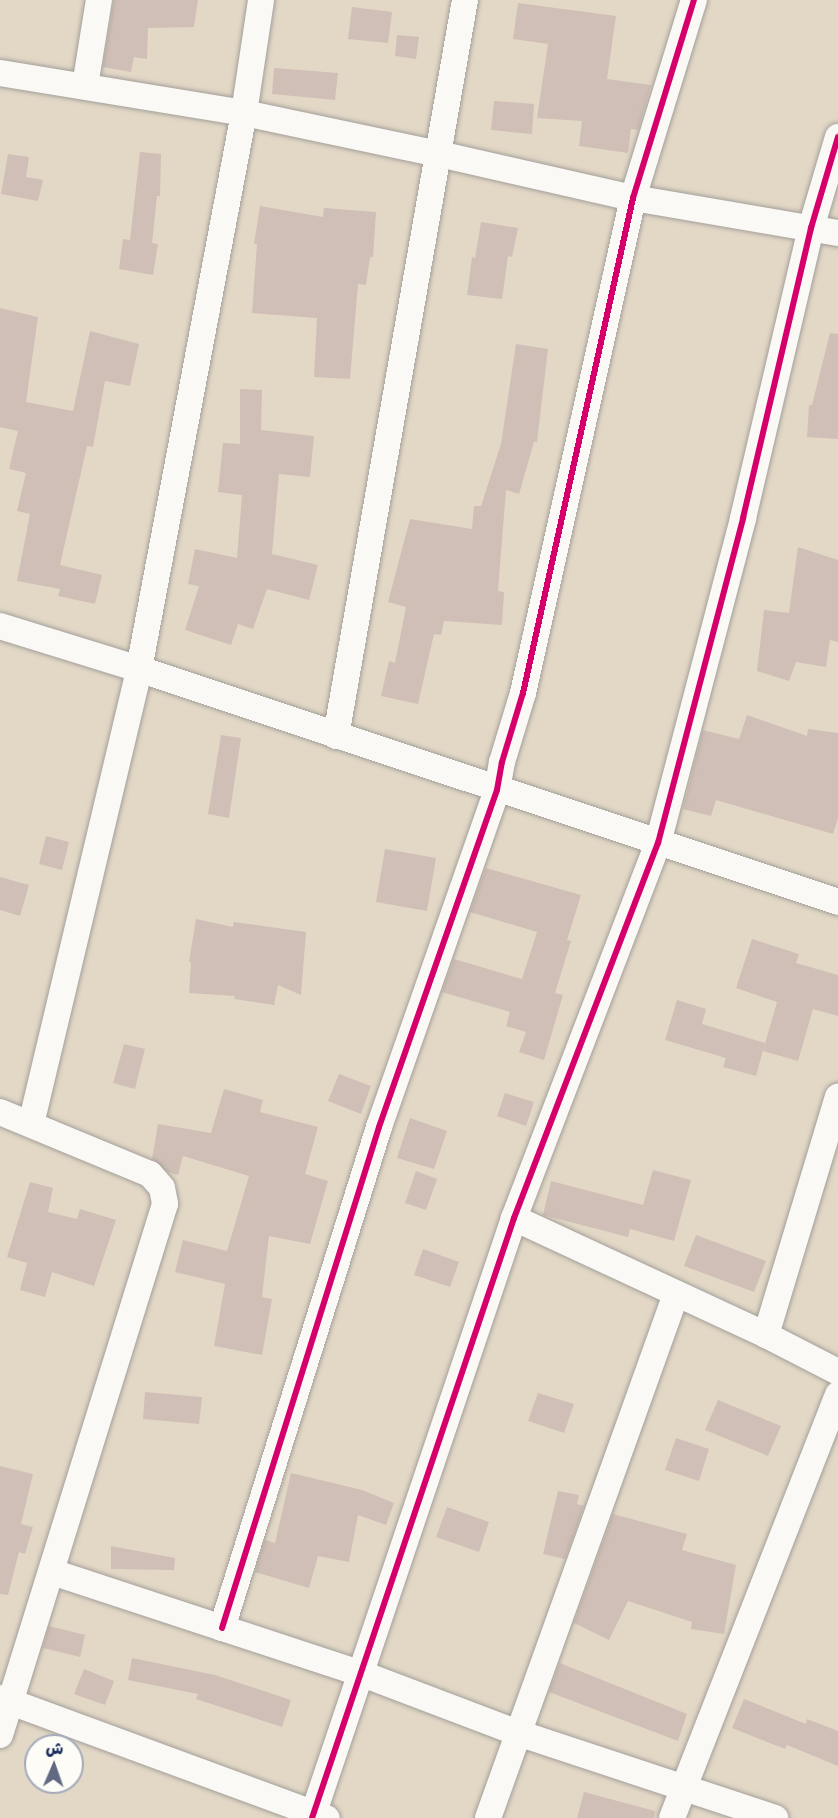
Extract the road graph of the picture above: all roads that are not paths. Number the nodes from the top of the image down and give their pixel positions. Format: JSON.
{"nodes":[{"id":1,"x":99,"y":0,"type":"edge"},
{"id":2,"x":261,"y":0,"type":"edge"},
{"id":3,"x":465,"y":0,"type":"edge"},
{"id":4,"x":694,"y":0,"type":"edge"},
{"id":5,"x":0,"y":73,"type":"edge"},
{"id":6,"x":85,"y":86,"type":"junction"},
{"id":7,"x":244,"y":113,"type":"junction"},
{"id":8,"x":838,"y":137,"type":"edge"},
{"id":9,"x":439,"y":154,"type":"junction"},
{"id":10,"x":633,"y":198,"type":"junction"},
{"id":11,"x":811,"y":228,"type":"junction"},
{"id":12,"x":838,"y":233,"type":"edge"},
{"id":13,"x":0,"y":626,"type":"edge"},
{"id":14,"x":138,"y":669,"type":"junction"},
{"id":15,"x":336,"y":736,"type":"junction"},
{"id":16,"x":497,"y":790,"type":"junction"},
{"id":17,"x":658,"y":843,"type":"junction"},
{"id":18,"x":838,"y":902,"type":"edge"},
{"id":19,"x":838,"y":1097,"type":"edge"},
{"id":20,"x":0,"y":1112,"type":"edge"},
{"id":21,"x":31,"y":1124,"type":"junction"},
{"id":22,"x":514,"y":1218,"type":"junction"},
{"id":23,"x":676,"y":1294,"type":"junction"},
{"id":24,"x":766,"y":1335,"type":"junction"},
{"id":25,"x":838,"y":1372,"type":"edge"},
{"id":26,"x":838,"y":1394,"type":"edge"},
{"id":27,"x":52,"y":1572,"type":"junction"},
{"id":28,"x":222,"y":1628,"type":"junction"},
{"id":29,"x":360,"y":1673,"type":"junction"},
{"id":30,"x":6,"y":1700,"type":"edge"},
{"id":31,"x":518,"y":1733,"type":"junction"},
{"id":32,"x":0,"y":1735,"type":"edge"},
{"id":33,"x":684,"y":1786,"type":"junction"},
{"id":34,"x":317,"y":1817,"type":"edge"},
{"id":35,"x":488,"y":1818,"type":"edge"},
{"id":36,"x":672,"y":1818,"type":"edge"},
{"id":37,"x":775,"y":1818,"type":"edge"}],
"edges":[{"from":1,"to":6,"type":"street"},
{"from":2,"to":7,"type":"street"},
{"from":3,"to":9,"type":"street"},
{"from":4,"to":10,"type":"street"},
{"from":5,"to":6,"type":"street"},
{"from":6,"to":7,"type":"street"},
{"from":7,"to":9,"type":"street"},
{"from":7,"to":14,"type":"street"},
{"from":8,"to":11,"type":"street"},
{"from":9,"to":10,"type":"street"},
{"from":9,"to":15,"type":"street"},
{"from":10,"to":11,"type":"street"},
{"from":10,"to":16,"type":"street"},
{"from":11,"to":12,"type":"street"},
{"from":11,"to":17,"type":"street"},
{"from":13,"to":14,"type":"street"},
{"from":14,"to":15,"type":"street"},
{"from":14,"to":21,"type":"street"},
{"from":15,"to":16,"type":"street"},
{"from":16,"to":17,"type":"street"},
{"from":16,"to":28,"type":"street"},
{"from":17,"to":18,"type":"street"},
{"from":17,"to":22,"type":"street"},
{"from":19,"to":24,"type":"street"},
{"from":20,"to":21,"type":"street"},
{"from":21,"to":27,"type":"street"},
{"from":22,"to":23,"type":"street"},
{"from":22,"to":29,"type":"street"},
{"from":23,"to":24,"type":"street"},
{"from":23,"to":31,"type":"street"},
{"from":24,"to":25,"type":"street"},
{"from":26,"to":33,"type":"street"},
{"from":27,"to":28,"type":"street"},
{"from":27,"to":30,"type":"street"},
{"from":28,"to":29,"type":"street"},
{"from":29,"to":31,"type":"street"},
{"from":29,"to":34,"type":"street"},
{"from":30,"to":32,"type":"street"},
{"from":30,"to":34,"type":"street"},
{"from":31,"to":33,"type":"street"},
{"from":31,"to":35,"type":"street"},
{"from":33,"to":36,"type":"street"},
{"from":33,"to":37,"type":"street"}]}
